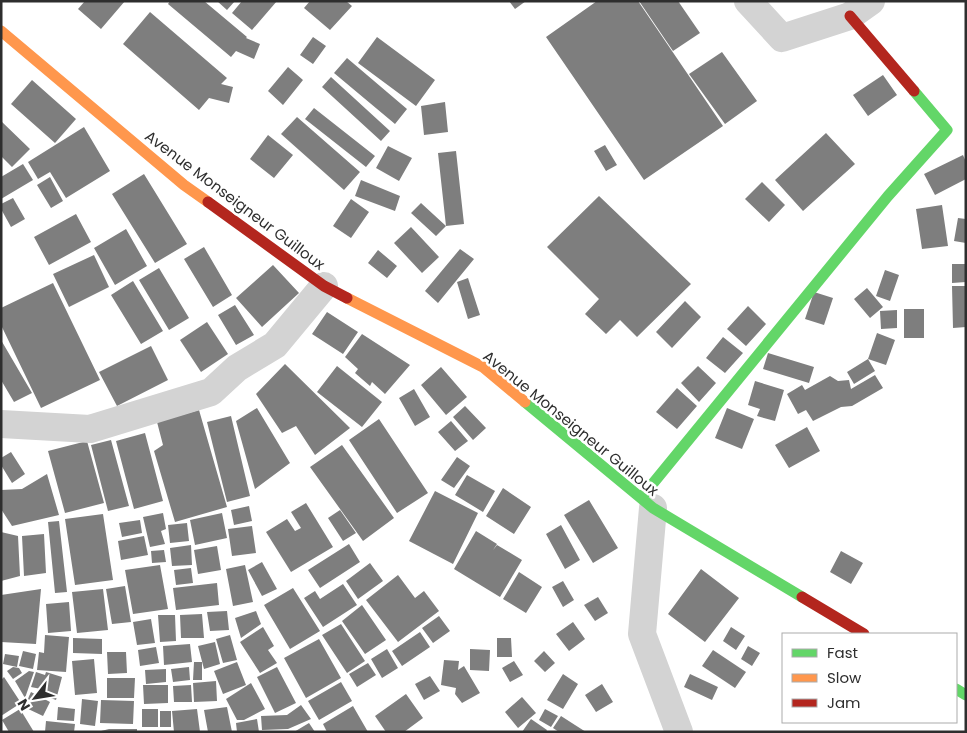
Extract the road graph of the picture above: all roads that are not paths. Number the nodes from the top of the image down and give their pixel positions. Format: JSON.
{"nodes":[{"id":1,"x":748,"y":1,"type":"edge"},
{"id":2,"x":860,"y":9,"type":"edge"},
{"id":3,"x":1,"y":31,"type":"edge"},
{"id":4,"x":324,"y":286,"type":"junction"},
{"id":5,"x":1,"y":424,"type":"edge"},
{"id":6,"x":647,"y":503,"type":"junction"},
{"id":7,"x":862,"y":633,"type":"edge"},
{"id":8,"x":679,"y":732,"type":"edge"}],
"edges":[{"from":1,"to":2,"type":"street"},
{"from":2,"to":6,"type":"street"},
{"from":3,"to":4,"type":"street","name":"Avenue Monseigneur Guilloux"},
{"from":4,"to":5,"type":"street"},
{"from":4,"to":6,"type":"street","name":"Avenue Monseigneur Guilloux"},
{"from":6,"to":7,"type":"street","name":"Avenue Monseigneur Guilloux"},
{"from":6,"to":8,"type":"street"}]}
